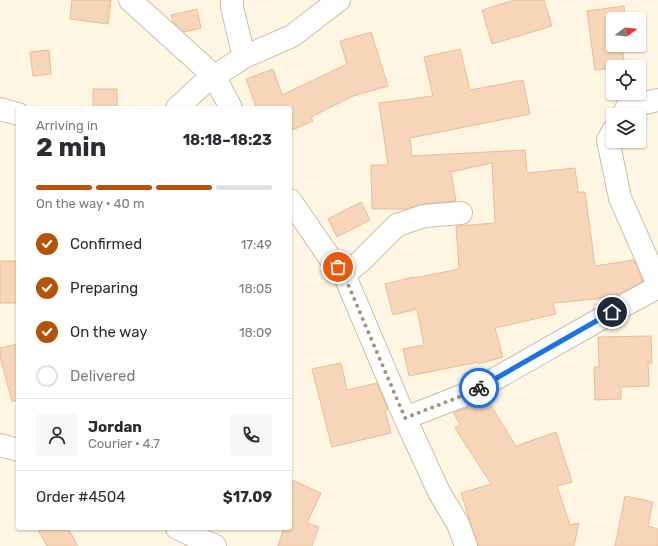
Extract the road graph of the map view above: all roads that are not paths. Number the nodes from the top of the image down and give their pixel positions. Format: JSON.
{"nodes":[{"id":1,"x":130,"y":0,"type":"edge"},
{"id":2,"x":232,"y":0,"type":"edge"},
{"id":3,"x":339,"y":0,"type":"edge"},
{"id":4,"x":244,"y":57,"type":"junction"},
{"id":5,"x":214,"y":76,"type":"junction"},
{"id":6,"x":658,"y":100,"type":"edge"},
{"id":7,"x":179,"y":106,"type":"edge"},
{"id":8,"x":230,"y":106,"type":"edge"},
{"id":9,"x":626,"y":108,"type":"edge"},
{"id":10,"x":0,"y":109,"type":"edge"},
{"id":11,"x":16,"y":113,"type":"edge"},
{"id":12,"x":610,"y":148,"type":"edge"},
{"id":13,"x":292,"y":203,"type":"edge"},
{"id":14,"x":461,"y":213,"type":"dead end"},
{"id":15,"x":344,"y":274,"type":"junction"},
{"id":16,"x":658,"y":284,"type":"edge"},
{"id":17,"x":658,"y":288,"type":"edge"},
{"id":18,"x":405,"y":418,"type":"junction"},
{"id":19,"x":0,"y":445,"type":"edge"},
{"id":20,"x":16,"y":449,"type":"edge"},
{"id":21,"x":181,"y":530,"type":"edge"},
{"id":22,"x":215,"y":546,"type":"edge"},
{"id":23,"x":466,"y":546,"type":"edge"}],
"edges":[{"from":1,"to":5,"type":"street"},
{"from":2,"to":4,"type":"street"},
{"from":3,"to":4,"type":"street"},
{"from":4,"to":5,"type":"street"},
{"from":5,"to":7,"type":"street"},
{"from":5,"to":8,"type":"street"},
{"from":6,"to":9,"type":"street"},
{"from":10,"to":11,"type":"street"},
{"from":12,"to":16,"type":"street"},
{"from":13,"to":15,"type":"street"},
{"from":14,"to":15,"type":"street"},
{"from":15,"to":18,"type":"street"},
{"from":17,"to":18,"type":"street"},
{"from":18,"to":23,"type":"street"},
{"from":19,"to":20,"type":"street"},
{"from":21,"to":22,"type":"street"}]}
